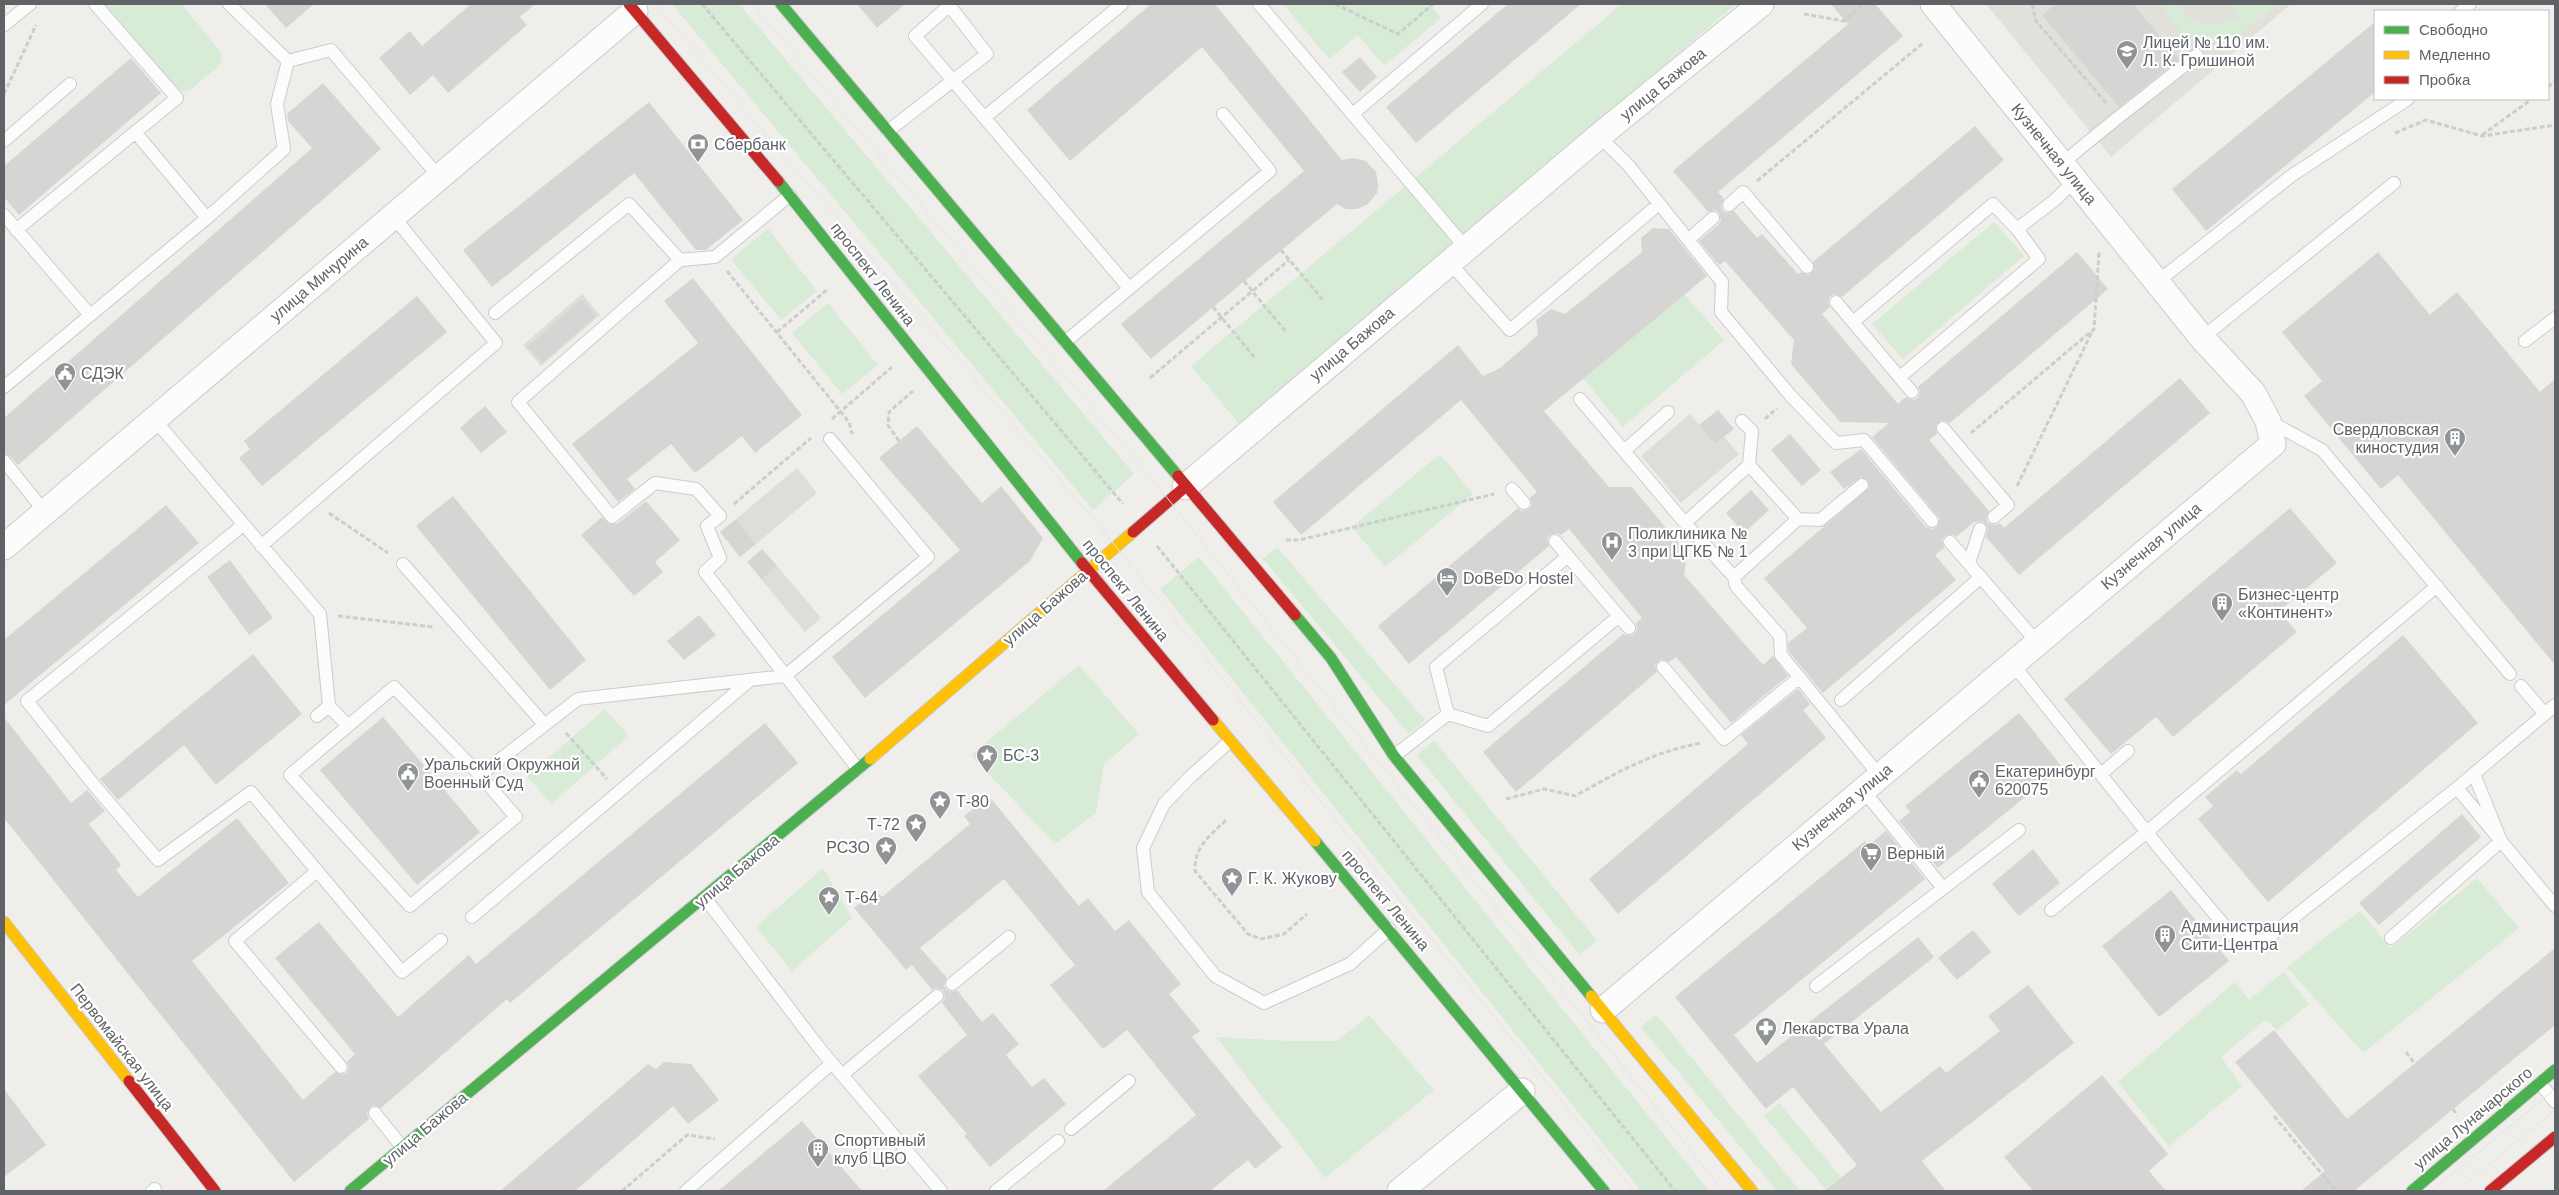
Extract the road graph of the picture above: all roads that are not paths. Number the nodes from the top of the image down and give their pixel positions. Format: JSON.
{"nodes":[{"id":1,"x":30,"y":4,"type":"edge"},
{"id":2,"x":95,"y":4,"type":"edge"},
{"id":3,"x":229,"y":4,"type":"edge"},
{"id":4,"x":781,"y":4,"type":"edge"},
{"id":5,"x":1122,"y":4,"type":"edge"},
{"id":6,"x":1259,"y":4,"type":"edge"},
{"id":7,"x":1482,"y":4,"type":"edge"},
{"id":8,"x":1761,"y":4,"type":"edge"},
{"id":9,"x":1933,"y":4,"type":"edge"},
{"id":10,"x":950,"y":5,"type":"edge"},
{"id":11,"x":632,"y":7,"type":"edge"},
{"id":12,"x":4,"y":26,"type":"edge"},
{"id":13,"x":2197,"y":55,"type":"dead end"},
{"id":14,"x":288,"y":61,"type":"junction"},
{"id":15,"x":953,"y":80,"type":"junction"},
{"id":16,"x":70,"y":84,"type":"dead end"},
{"id":17,"x":2406,"y":100,"type":"edge"},
{"id":18,"x":1354,"y":113,"type":"junction"},
{"id":19,"x":1223,"y":114,"type":"dead end"},
{"id":20,"x":985,"y":117,"type":"junction"},
{"id":21,"x":888,"y":131,"type":"junction"},
{"id":22,"x":135,"y":132,"type":"junction"},
{"id":23,"x":1599,"y":136,"type":"junction"},
{"id":24,"x":4,"y":141,"type":"edge"},
{"id":25,"x":2069,"y":172,"type":"junction"},
{"id":26,"x":439,"y":177,"type":"junction"},
{"id":27,"x":2394,"y":183,"type":"dead end"},
{"id":28,"x":790,"y":195,"type":"junction"},
{"id":29,"x":1660,"y":204,"type":"junction"},
{"id":30,"x":1729,"y":205,"type":"dead end"},
{"id":31,"x":4,"y":215,"type":"edge"},
{"id":32,"x":393,"y":216,"type":"junction"},
{"id":33,"x":207,"y":218,"type":"junction"},
{"id":34,"x":1713,"y":218,"type":"dead end"},
{"id":35,"x":2017,"y":229,"type":"junction"},
{"id":36,"x":16,"y":230,"type":"junction"},
{"id":37,"x":1689,"y":239,"type":"junction"},
{"id":38,"x":1458,"y":255,"type":"junction"},
{"id":39,"x":680,"y":260,"type":"junction"},
{"id":40,"x":1806,"y":267,"type":"dead end"},
{"id":41,"x":2157,"y":282,"type":"junction"},
{"id":42,"x":1129,"y":288,"type":"junction"},
{"id":43,"x":1836,"y":302,"type":"dead end"},
{"id":44,"x":496,"y":313,"type":"dead end"},
{"id":45,"x":90,"y":315,"type":"junction"},
{"id":46,"x":2555,"y":318,"type":"edge"},
{"id":47,"x":1853,"y":322,"type":"junction"},
{"id":48,"x":2202,"y":338,"type":"junction"},
{"id":49,"x":2525,"y":341,"type":"dead end"},
{"id":50,"x":1065,"y":342,"type":"junction"},
{"id":51,"x":1900,"y":377,"type":"junction"},
{"id":52,"x":4,"y":387,"type":"edge"},
{"id":53,"x":1912,"y":392,"type":"dead end"},
{"id":54,"x":1580,"y":399,"type":"dead end"},
{"id":55,"x":1668,"y":412,"type":"dead end"},
{"id":56,"x":154,"y":419,"type":"junction"},
{"id":57,"x":1742,"y":421,"type":"dead end"},
{"id":58,"x":2268,"y":421,"type":"junction"},
{"id":59,"x":1943,"y":428,"type":"dead end"},
{"id":60,"x":830,"y":439,"type":"dead end"},
{"id":61,"x":1624,"y":451,"type":"junction"},
{"id":62,"x":4,"y":461,"type":"edge"},
{"id":63,"x":1749,"y":465,"type":"junction"},
{"id":64,"x":1862,"y":485,"type":"dead end"},
{"id":65,"x":1185,"y":486,"type":"junction"},
{"id":66,"x":1512,"y":490,"type":"road end"},
{"id":67,"x":1524,"y":503,"type":"dead end"},
{"id":68,"x":45,"y":512,"type":"junction"},
{"id":69,"x":1994,"y":517,"type":"dead end"},
{"id":70,"x":1798,"y":518,"type":"junction"},
{"id":71,"x":1932,"y":522,"type":"dead end"},
{"id":72,"x":1685,"y":523,"type":"junction"},
{"id":73,"x":243,"y":525,"type":"junction"},
{"id":74,"x":1980,"y":529,"type":"dead end"},
{"id":75,"x":1555,"y":541,"type":"dead end"},
{"id":76,"x":1950,"y":542,"type":"dead end"},
{"id":77,"x":262,"y":546,"type":"junction"},
{"id":78,"x":4,"y":547,"type":"edge"},
{"id":79,"x":1568,"y":556,"type":"junction"},
{"id":80,"x":1969,"y":563,"type":"junction"},
{"id":81,"x":403,"y":564,"type":"road end"},
{"id":82,"x":1088,"y":570,"type":"junction"},
{"id":83,"x":1734,"y":577,"type":"junction"},
{"id":84,"x":1981,"y":577,"type":"junction"},
{"id":85,"x":2437,"y":586,"type":"junction"},
{"id":86,"x":1619,"y":616,"type":"junction"},
{"id":87,"x":1629,"y":628,"type":"dead end"},
{"id":88,"x":2037,"y":642,"type":"junction"},
{"id":89,"x":2012,"y":663,"type":"junction"},
{"id":90,"x":1663,"y":668,"type":"dead end"},
{"id":91,"x":2510,"y":674,"type":"dead end"},
{"id":92,"x":785,"y":676,"type":"junction"},
{"id":93,"x":1799,"y":678,"type":"junction"},
{"id":94,"x":749,"y":681,"type":"junction"},
{"id":95,"x":2521,"y":686,"type":"dead end"},
{"id":96,"x":1842,"y":700,"type":"dead end"},
{"id":97,"x":330,"y":706,"type":"junction"},
{"id":98,"x":2555,"y":706,"type":"edge"},
{"id":99,"x":1448,"y":714,"type":"junction"},
{"id":100,"x":2545,"y":714,"type":"junction"},
{"id":101,"x":317,"y":716,"type":"dead end"},
{"id":102,"x":548,"y":721,"type":"junction"},
{"id":103,"x":348,"y":726,"type":"junction"},
{"id":104,"x":1230,"y":741,"type":"junction"},
{"id":105,"x":2128,"y":750,"type":"dead end"},
{"id":106,"x":1394,"y":756,"type":"junction"},
{"id":107,"x":858,"y":769,"type":"junction"},
{"id":108,"x":2101,"y":774,"type":"junction"},
{"id":109,"x":2474,"y":774,"type":"junction"},
{"id":110,"x":480,"y":775,"type":"junction"},
{"id":111,"x":1871,"y":782,"type":"junction"},
{"id":112,"x":2457,"y":788,"type":"junction"},
{"id":113,"x":2019,"y":830,"type":"dead end"},
{"id":114,"x":2148,"y":831,"type":"junction"},
{"id":115,"x":2501,"y":841,"type":"junction"},
{"id":116,"x":317,"y":870,"type":"junction"},
{"id":117,"x":1943,"y":888,"type":"junction"},
{"id":118,"x":705,"y":898,"type":"junction"},
{"id":119,"x":2555,"y":906,"type":"edge"},
{"id":120,"x":2051,"y":910,"type":"dead end"},
{"id":121,"x":472,"y":917,"type":"dead end"},
{"id":122,"x":4,"y":922,"type":"edge"},
{"id":123,"x":1389,"y":929,"type":"junction"},
{"id":124,"x":1009,"y":937,"type":"dead end"},
{"id":125,"x":2391,"y":938,"type":"dead end"},
{"id":126,"x":441,"y":940,"type":"dead end"},
{"id":127,"x":952,"y":984,"type":"dead end"},
{"id":128,"x":1816,"y":986,"type":"dead end"},
{"id":129,"x":937,"y":996,"type":"dead end"},
{"id":130,"x":1603,"y":1010,"type":"junction"},
{"id":131,"x":832,"y":1063,"type":"junction"},
{"id":132,"x":341,"y":1067,"type":"dead end"},
{"id":133,"x":2555,"y":1070,"type":"edge"},
{"id":134,"x":842,"y":1074,"type":"junction"},
{"id":135,"x":1129,"y":1081,"type":"dead end"},
{"id":136,"x":2540,"y":1083,"type":"junction"},
{"id":137,"x":1522,"y":1091,"type":"junction"},
{"id":138,"x":2555,"y":1102,"type":"edge"},
{"id":139,"x":375,"y":1114,"type":"dead end"},
{"id":140,"x":1071,"y":1129,"type":"dead end"},
{"id":141,"x":2555,"y":1137,"type":"edge"},
{"id":142,"x":1058,"y":1141,"type":"dead end"},
{"id":143,"x":402,"y":1147,"type":"junction"},
{"id":144,"x":215,"y":1191,"type":"edge"},
{"id":145,"x":350,"y":1191,"type":"edge"},
{"id":146,"x":686,"y":1191,"type":"edge"},
{"id":147,"x":941,"y":1191,"type":"edge"},
{"id":148,"x":996,"y":1191,"type":"edge"},
{"id":149,"x":1400,"y":1191,"type":"edge"},
{"id":150,"x":1604,"y":1191,"type":"edge"},
{"id":151,"x":1752,"y":1191,"type":"edge"},
{"id":152,"x":2412,"y":1191,"type":"edge"},
{"id":153,"x":2490,"y":1191,"type":"edge"}],
"edges":[{"from":1,"to":12,"type":"lane"},
{"from":2,"to":22,"type":"lane"},
{"from":3,"to":14,"type":"lane"},
{"from":4,"to":21,"type":"main road"},
{"from":5,"to":20,"type":"lane"},
{"from":6,"to":18,"type":"lane"},
{"from":7,"to":18,"type":"lane"},
{"from":8,"to":23,"type":"street","name":"улица Бажова"},
{"from":9,"to":25,"type":"street","name":"Кузнечная улица"},
{"from":10,"to":15,"type":"lane"},
{"from":10,"to":15,"type":"lane"},
{"from":11,"to":26,"type":"street","name":"улица Мичурина"},
{"from":11,"to":28,"type":"main road","name":"проспект Ленина"},
{"from":13,"to":25,"type":"lane"},
{"from":14,"to":26,"type":"lane"},
{"from":14,"to":33,"type":"lane"},
{"from":15,"to":20,"type":"lane"},
{"from":15,"to":21,"type":"lane"},
{"from":16,"to":24,"type":"lane"},
{"from":17,"to":41,"type":"lane"},
{"from":18,"to":38,"type":"lane"},
{"from":19,"to":42,"type":"lane"},
{"from":20,"to":42,"type":"lane"},
{"from":21,"to":50,"type":"main road"},
{"from":22,"to":33,"type":"lane"},
{"from":22,"to":36,"type":"lane"},
{"from":23,"to":29,"type":"lane"},
{"from":23,"to":38,"type":"street","name":"улица Бажова"},
{"from":25,"to":35,"type":"lane"},
{"from":25,"to":41,"type":"street","name":"Кузнечная улица"},
{"from":26,"to":32,"type":"street","name":"улица Мичурина"},
{"from":27,"to":48,"type":"lane"},
{"from":28,"to":39,"type":"lane"},
{"from":28,"to":82,"type":"main road","name":"проспект Ленина"},
{"from":29,"to":37,"type":"lane"},
{"from":29,"to":38,"type":"lane"},
{"from":30,"to":40,"type":"lane"},
{"from":31,"to":36,"type":"lane"},
{"from":32,"to":56,"type":"street","name":"улица Мичурина"},
{"from":32,"to":77,"type":"lane"},
{"from":33,"to":45,"type":"lane"},
{"from":34,"to":37,"type":"lane"},
{"from":35,"to":47,"type":"lane"},
{"from":35,"to":51,"type":"lane"},
{"from":36,"to":45,"type":"lane"},
{"from":37,"to":71,"type":"lane"},
{"from":38,"to":65,"type":"street","name":"улица Бажова"},
{"from":39,"to":44,"type":"lane"},
{"from":39,"to":92,"type":"lane"},
{"from":41,"to":48,"type":"street","name":"Кузнечная улица"},
{"from":42,"to":50,"type":"lane"},
{"from":43,"to":47,"type":"lane"},
{"from":45,"to":52,"type":"lane"},
{"from":46,"to":49,"type":"lane"},
{"from":47,"to":51,"type":"lane"},
{"from":48,"to":58,"type":"street","name":"Кузнечная улица"},
{"from":50,"to":65,"type":"main road"},
{"from":51,"to":53,"type":"lane"},
{"from":54,"to":61,"type":"lane"},
{"from":55,"to":61,"type":"lane"},
{"from":56,"to":68,"type":"street","name":"улица Мичурина"},
{"from":56,"to":73,"type":"lane"},
{"from":57,"to":63,"type":"lane"},
{"from":58,"to":85,"type":"lane"},
{"from":58,"to":88,"type":"street","name":"Кузнечная улица"},
{"from":59,"to":69,"type":"lane"},
{"from":60,"to":92,"type":"lane"},
{"from":61,"to":72,"type":"lane"},
{"from":62,"to":68,"type":"lane"},
{"from":63,"to":70,"type":"lane"},
{"from":63,"to":72,"type":"lane"},
{"from":64,"to":70,"type":"lane"},
{"from":65,"to":82,"type":"main road","name":"улица Бажова"},
{"from":65,"to":106,"type":"main road"},
{"from":66,"to":67,"type":"lane"},
{"from":68,"to":78,"type":"street","name":"улица Мичурина"},
{"from":70,"to":83,"type":"lane"},
{"from":72,"to":83,"type":"lane"},
{"from":73,"to":77,"type":"lane"},
{"from":73,"to":116,"type":"lane"},
{"from":74,"to":80,"type":"lane"},
{"from":75,"to":79,"type":"lane"},
{"from":76,"to":80,"type":"lane"},
{"from":77,"to":97,"type":"lane"},
{"from":79,"to":86,"type":"lane"},
{"from":79,"to":99,"type":"lane"},
{"from":80,"to":84,"type":"lane"},
{"from":81,"to":102,"type":"lane"},
{"from":82,"to":104,"type":"main road","name":"проспект Ленина"},
{"from":82,"to":107,"type":"main road","name":"улица Бажова"},
{"from":83,"to":93,"type":"lane"},
{"from":84,"to":88,"type":"lane"},
{"from":84,"to":96,"type":"lane"},
{"from":85,"to":91,"type":"lane"},
{"from":85,"to":114,"type":"lane"},
{"from":86,"to":87,"type":"lane"},
{"from":86,"to":99,"type":"lane"},
{"from":88,"to":89,"type":"street","name":"Кузнечная улица"},
{"from":89,"to":108,"type":"lane"},
{"from":89,"to":111,"type":"street","name":"Кузнечная улица"},
{"from":90,"to":93,"type":"lane"},
{"from":92,"to":94,"type":"lane"},
{"from":92,"to":107,"type":"lane"},
{"from":93,"to":111,"type":"lane"},
{"from":94,"to":102,"type":"lane"},
{"from":94,"to":121,"type":"lane"},
{"from":95,"to":100,"type":"lane"},
{"from":97,"to":101,"type":"lane"},
{"from":97,"to":103,"type":"lane"},
{"from":98,"to":100,"type":"lane"},
{"from":99,"to":106,"type":"lane"},
{"from":100,"to":109,"type":"lane"},
{"from":102,"to":110,"type":"lane"},
{"from":103,"to":110,"type":"lane"},
{"from":103,"to":110,"type":"lane"},
{"from":104,"to":123,"type":"main road","name":"проспект Ленина"},
{"from":104,"to":123,"type":"lane"},
{"from":105,"to":108,"type":"lane"},
{"from":106,"to":130,"type":"main road"},
{"from":107,"to":118,"type":"main road","name":"улица Бажова"},
{"from":108,"to":114,"type":"lane"},
{"from":109,"to":112,"type":"lane"},
{"from":109,"to":115,"type":"lane"},
{"from":111,"to":117,"type":"lane"},
{"from":111,"to":130,"type":"street","name":"Кузнечная улица"},
{"from":112,"to":114,"type":"lane"},
{"from":112,"to":115,"type":"lane"},
{"from":113,"to":117,"type":"lane"},
{"from":114,"to":120,"type":"lane"},
{"from":115,"to":119,"type":"lane"},
{"from":115,"to":125,"type":"lane"},
{"from":116,"to":126,"type":"lane"},
{"from":116,"to":132,"type":"lane"},
{"from":117,"to":128,"type":"lane"},
{"from":118,"to":131,"type":"lane"},
{"from":118,"to":143,"type":"main road","name":"улица Бажова"},
{"from":122,"to":144,"type":"main road","name":"Первомайская улица"},
{"from":123,"to":137,"type":"main road","name":"проспект Ленина"},
{"from":124,"to":127,"type":"lane"},
{"from":129,"to":134,"type":"lane"},
{"from":130,"to":151,"type":"main road"},
{"from":131,"to":134,"type":"lane"},
{"from":131,"to":146,"type":"lane"},
{"from":133,"to":136,"type":"main road","name":"улица Луначарского"},
{"from":134,"to":147,"type":"lane"},
{"from":135,"to":140,"type":"lane"},
{"from":136,"to":138,"type":"lane"},
{"from":136,"to":152,"type":"main road","name":"улица Луначарского"},
{"from":137,"to":149,"type":"street"},
{"from":137,"to":150,"type":"main road","name":"проспект Ленина"},
{"from":139,"to":143,"type":"lane"},
{"from":141,"to":153,"type":"main road"},
{"from":142,"to":148,"type":"lane"},
{"from":143,"to":145,"type":"main road","name":"улица Бажова"}]}
